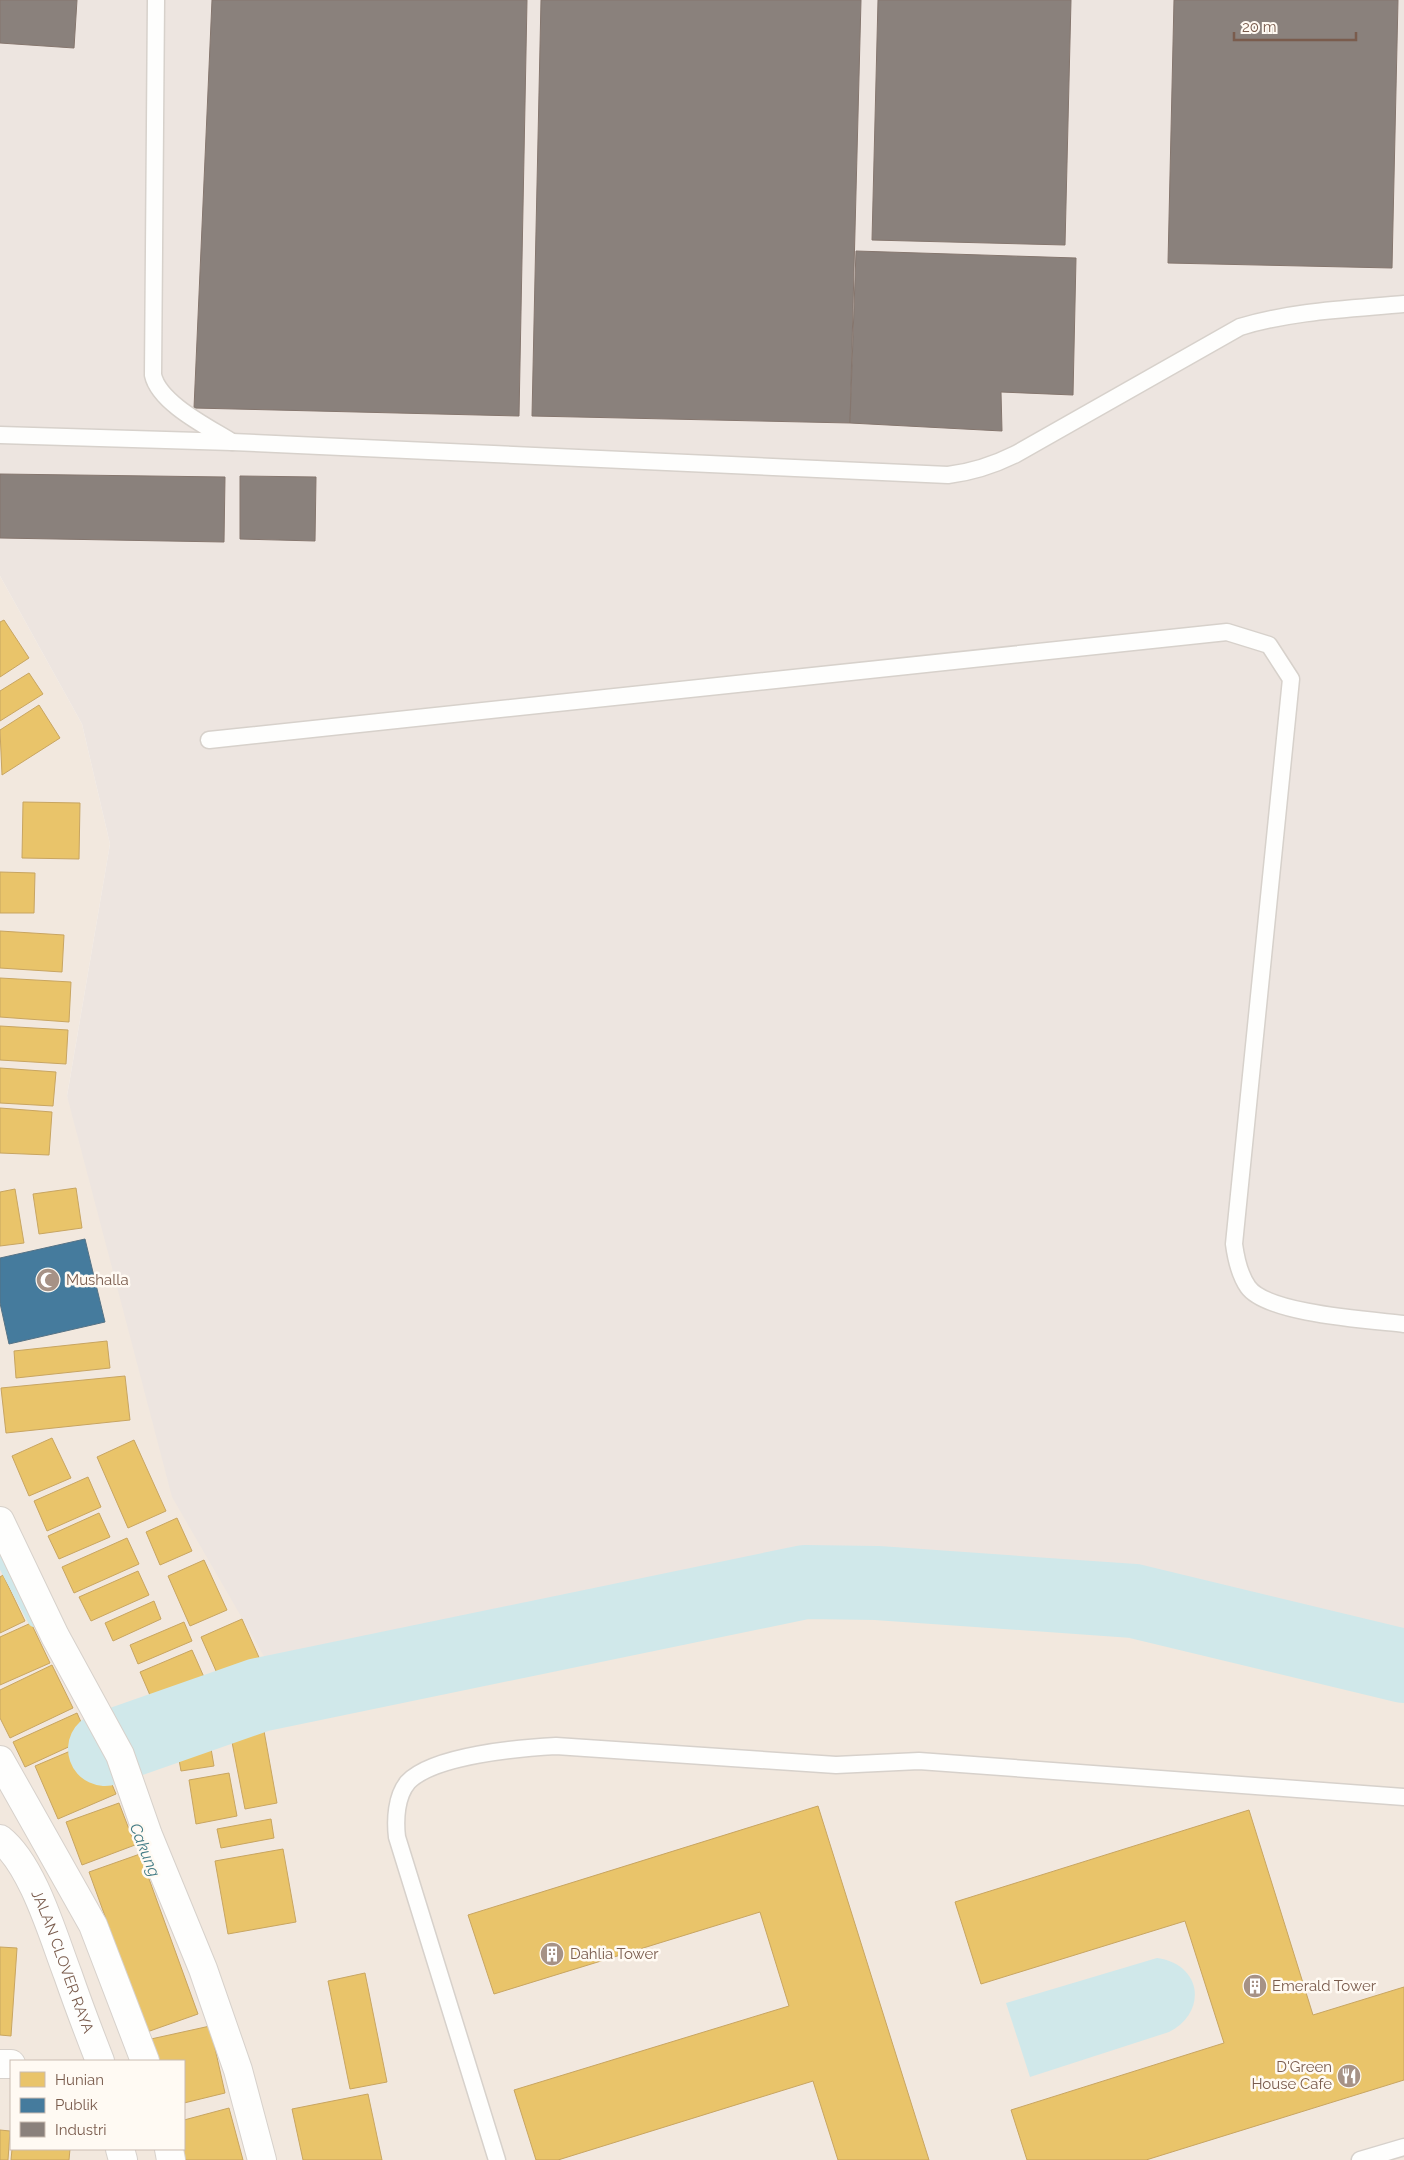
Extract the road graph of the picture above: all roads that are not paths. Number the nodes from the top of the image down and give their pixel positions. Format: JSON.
{"nodes":[{"id":1,"x":156,"y":0,"type":"edge"},
{"id":2,"x":1404,"y":304,"type":"edge"},
{"id":3,"x":0,"y":435,"type":"edge"},
{"id":4,"x":232,"y":442,"type":"junction"},
{"id":5,"x":209,"y":740,"type":"dead end"},
{"id":6,"x":1404,"y":1324,"type":"edge"},
{"id":7,"x":0,"y":1521,"type":"edge"},
{"id":8,"x":0,"y":1760,"type":"edge"},
{"id":9,"x":1404,"y":1797,"type":"edge"},
{"id":10,"x":0,"y":1839,"type":"edge"},
{"id":11,"x":100,"y":2060,"type":"edge"},
{"id":12,"x":145,"y":2060,"type":"edge"},
{"id":13,"x":1404,"y":2147,"type":"edge"},
{"id":14,"x":262,"y":2160,"type":"edge"},
{"id":15,"x":497,"y":2160,"type":"edge"},
{"id":16,"x":1360,"y":2160,"type":"edge"}],
"edges":[{"from":1,"to":4,"type":"lane"},
{"from":2,"to":4,"type":"lane"},
{"from":3,"to":4,"type":"lane"},
{"from":5,"to":6,"type":"lane"},
{"from":7,"to":14,"type":"street"},
{"from":8,"to":12,"type":"street"},
{"from":9,"to":15,"type":"lane"},
{"from":10,"to":11,"type":"street","name":"JALAN CLOVER RAYA"},
{"from":13,"to":16,"type":"lane"}]}
